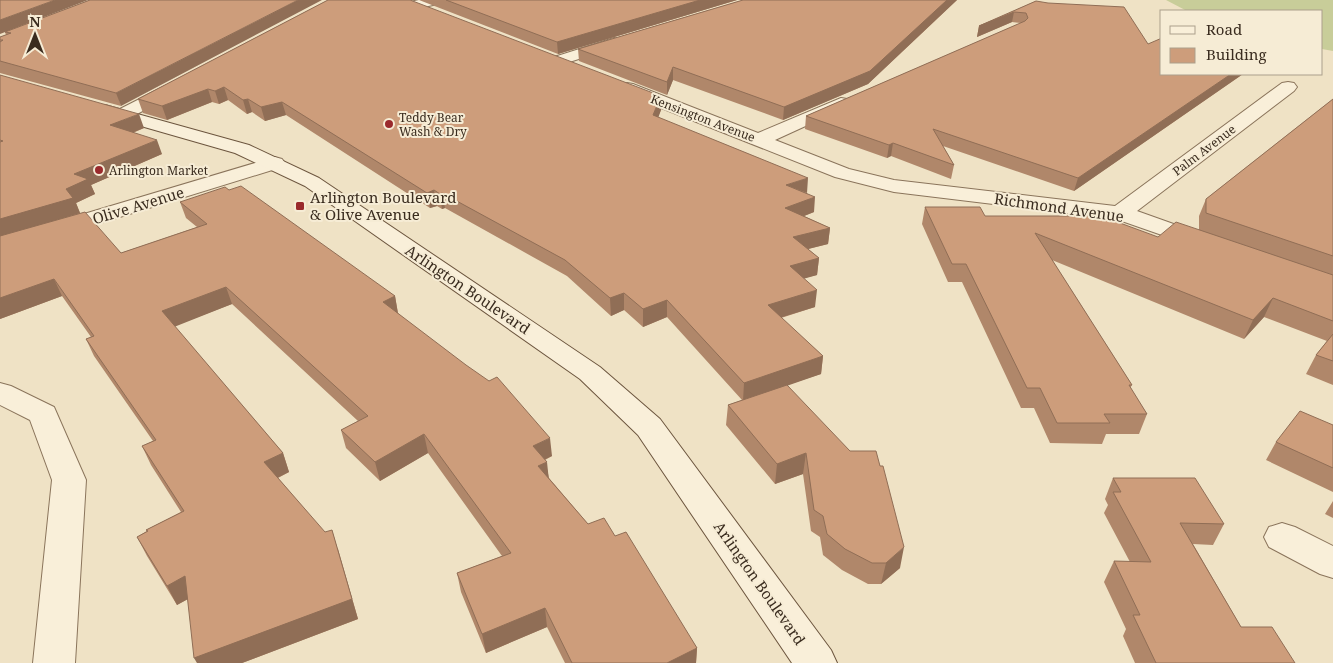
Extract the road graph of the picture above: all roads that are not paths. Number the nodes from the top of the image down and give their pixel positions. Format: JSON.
{"nodes":[{"id":1,"x":408,"y":3,"type":"edge"},
{"id":2,"x":439,"y":8,"type":"edge"},
{"id":3,"x":624,"y":40,"type":"edge"},
{"id":4,"x":540,"y":54,"type":"edge"},
{"id":5,"x":558,"y":61,"type":"junction"},
{"id":6,"x":585,"y":72,"type":"edge"},
{"id":7,"x":190,"y":78,"type":"edge"},
{"id":8,"x":612,"y":82,"type":"edge"},
{"id":9,"x":1288,"y":88,"type":"dead end"},
{"id":10,"x":856,"y":97,"type":"edge"},
{"id":11,"x":84,"y":104,"type":"edge"},
{"id":12,"x":122,"y":115,"type":"junction"},
{"id":13,"x":758,"y":140,"type":"junction"},
{"id":14,"x":276,"y":163,"type":"junction"},
{"id":15,"x":894,"y":186,"type":"joint"},
{"id":16,"x":1120,"y":213,"type":"junction"},
{"id":17,"x":0,"y":247,"type":"edge"},
{"id":18,"x":1222,"y":249,"type":"edge"},
{"id":19,"x":0,"y":393,"type":"edge"},
{"id":20,"x":1282,"y":537,"type":"dead end"},
{"id":21,"x":1333,"y":563,"type":"edge"},
{"id":22,"x":54,"y":663,"type":"edge"},
{"id":23,"x":816,"y":663,"type":"edge"}],
"edges":[{"from":1,"to":2,"type":"street"},
{"from":3,"to":5,"type":"street"},
{"from":4,"to":5,"type":"street"},
{"from":5,"to":6,"type":"street"},
{"from":7,"to":12,"type":"street"},
{"from":8,"to":13,"type":"street","name":"Kensington Avenue"},
{"from":9,"to":16,"type":"street","name":"Palm Avenue"},
{"from":10,"to":13,"type":"street"},
{"from":11,"to":12,"type":"street","name":"Arlington Boulevard"},
{"from":12,"to":14,"type":"street","name":"Arlington Boulevard"},
{"from":13,"to":15,"type":"street","name":"Kensington Avenue"},
{"from":14,"to":17,"type":"street","name":"Olive Avenue"},
{"from":14,"to":23,"type":"street","name":"Arlington Boulevard"},
{"from":15,"to":16,"type":"street","name":"Richmond Avenue"},
{"from":16,"to":18,"type":"street","name":"Richmond Avenue"},
{"from":19,"to":22,"type":"street"},
{"from":20,"to":21,"type":"street"}]}
